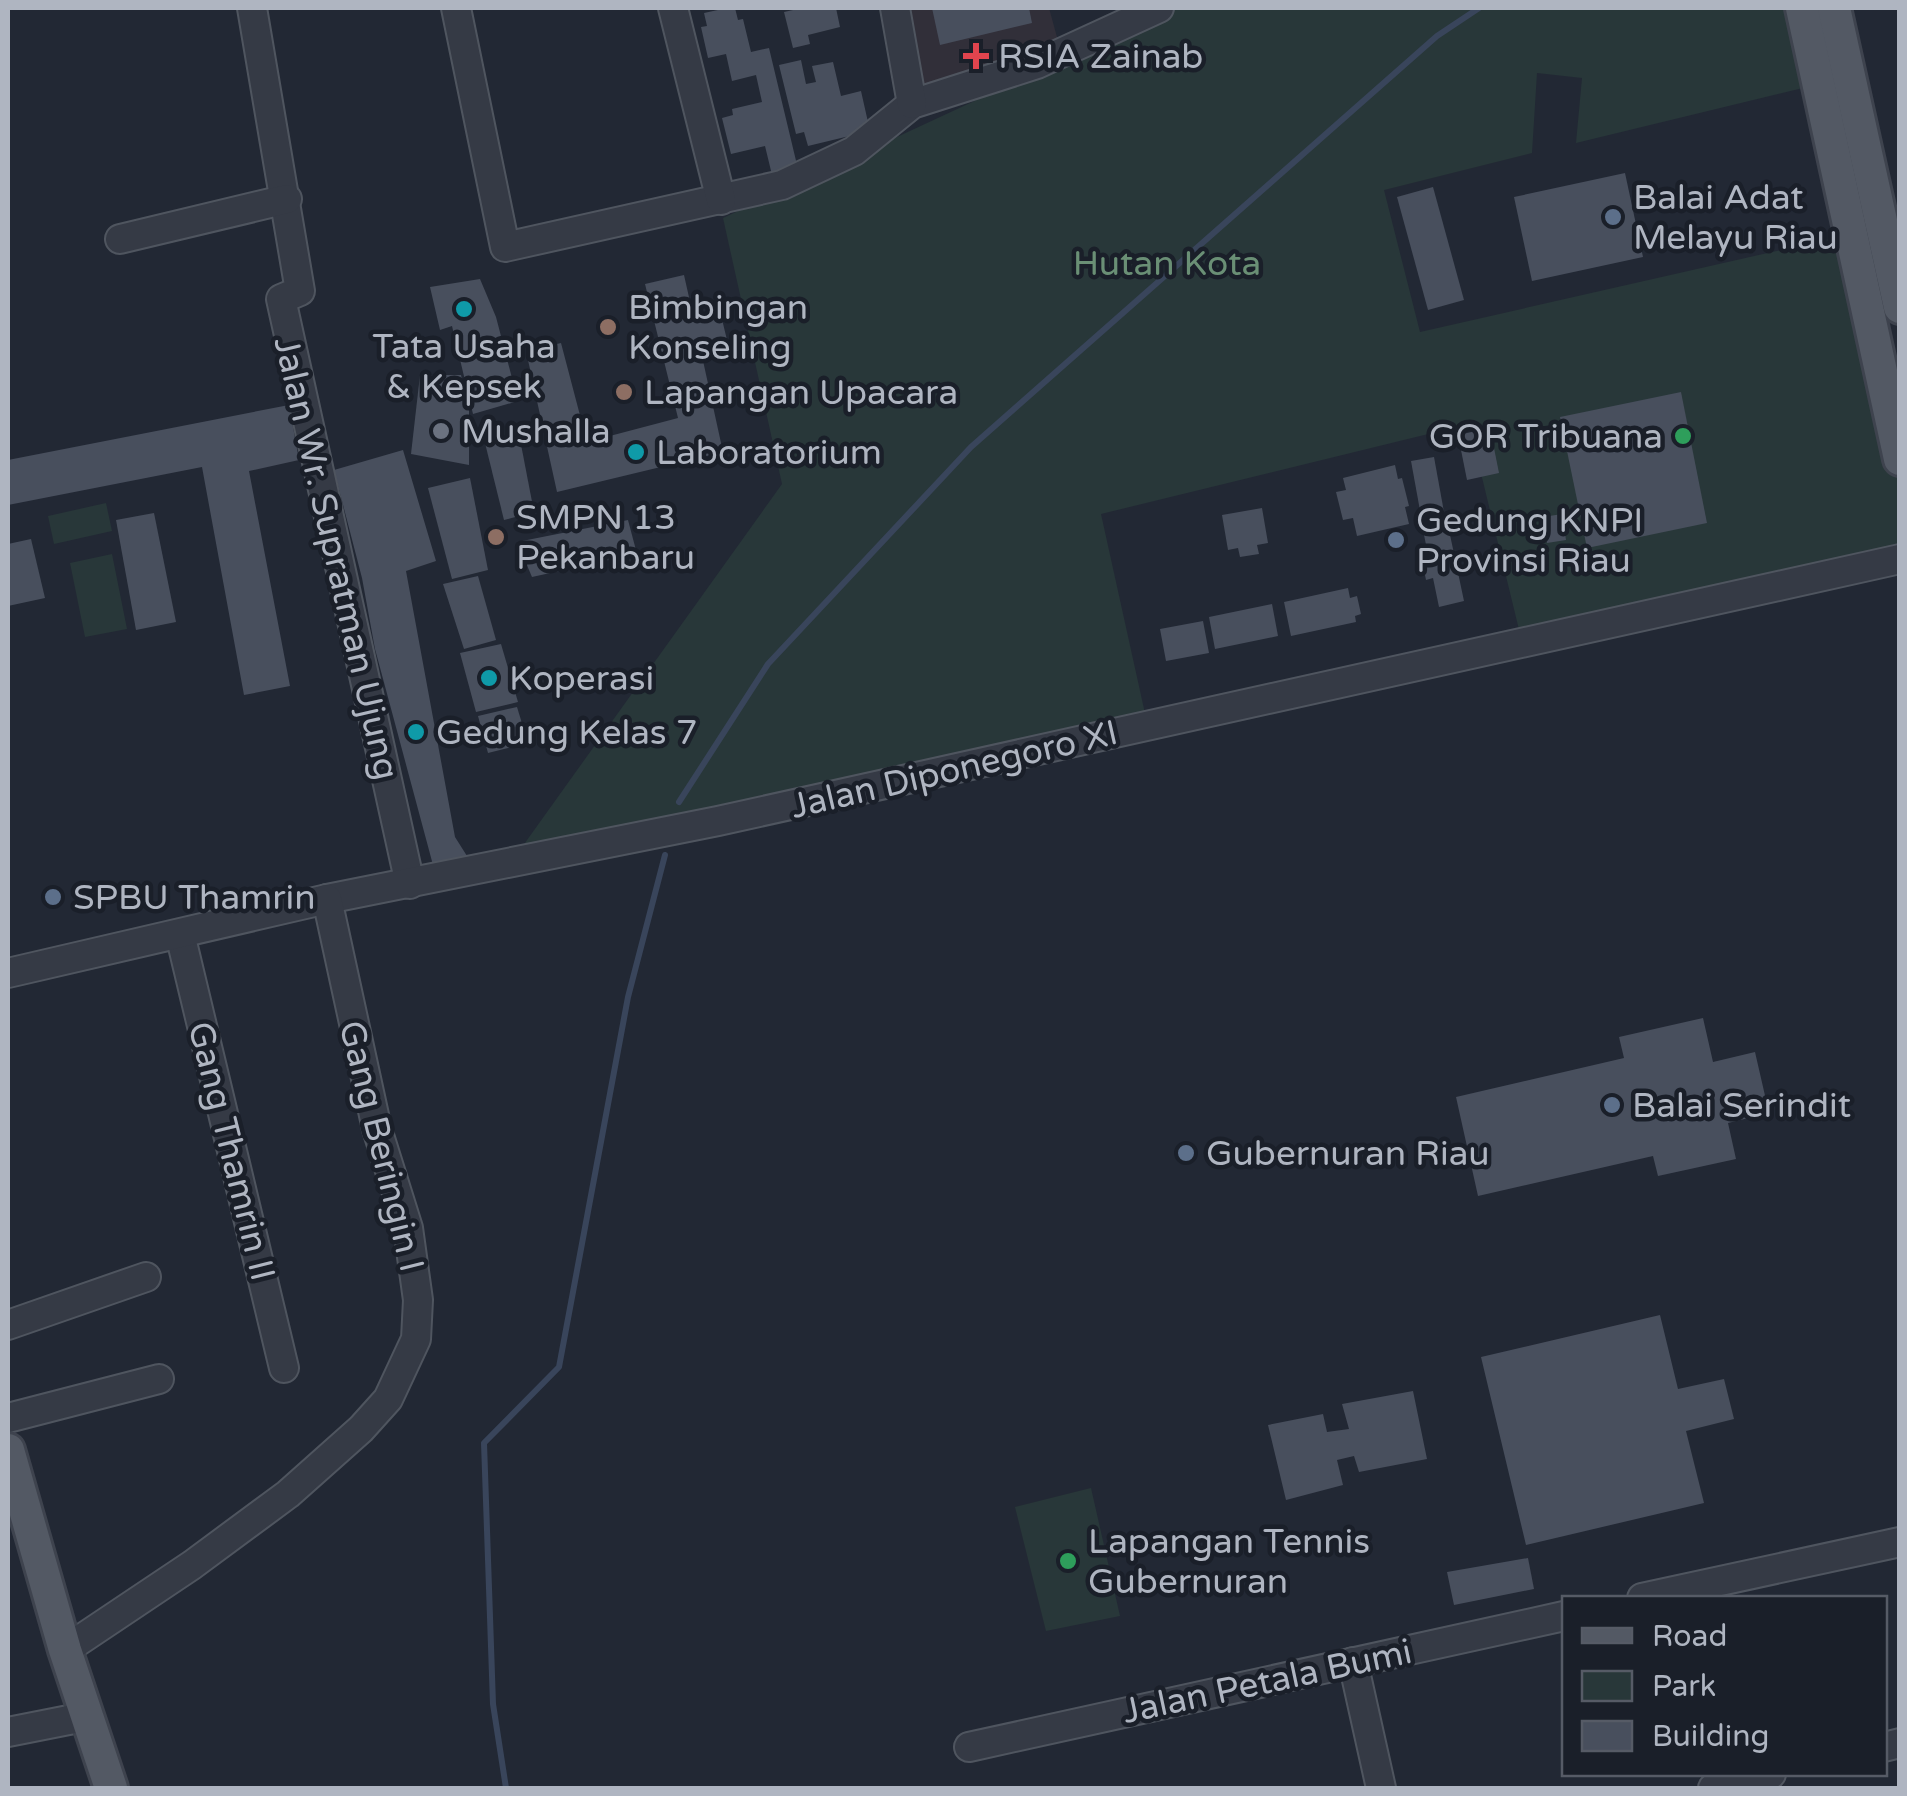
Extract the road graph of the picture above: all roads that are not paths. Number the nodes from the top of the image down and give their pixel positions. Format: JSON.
{"nodes":[{"id":1,"x":252,"y":8,"type":"edge"},
{"id":2,"x":456,"y":8,"type":"edge"},
{"id":3,"x":673,"y":8,"type":"edge"},
{"id":4,"x":894,"y":8,"type":"edge"},
{"id":5,"x":1159,"y":8,"type":"edge"},
{"id":6,"x":1802,"y":8,"type":"edge"},
{"id":7,"x":1834,"y":8,"type":"edge"},
{"id":8,"x":912,"y":104,"type":"junction"},
{"id":9,"x":287,"y":199,"type":"junction"},
{"id":10,"x":721,"y":200,"type":"junction"},
{"id":11,"x":120,"y":239,"type":"dead end"},
{"id":12,"x":1888,"y":303,"type":"edge"},
{"id":13,"x":1900,"y":459,"type":"edge"},
{"id":14,"x":1900,"y":559,"type":"edge"},
{"id":15,"x":410,"y":884,"type":"junction"},
{"id":16,"x":327,"y":899,"type":"junction"},
{"id":17,"x":180,"y":934,"type":"junction"},
{"id":18,"x":8,"y":973,"type":"edge"},
{"id":19,"x":146,"y":1277,"type":"dead end"},
{"id":20,"x":8,"y":1324,"type":"edge"},
{"id":21,"x":284,"y":1368,"type":"dead end"},
{"id":22,"x":159,"y":1379,"type":"dead end"},
{"id":23,"x":8,"y":1418,"type":"edge"},
{"id":24,"x":8,"y":1450,"type":"edge"},
{"id":25,"x":1900,"y":1542,"type":"edge"},
{"id":26,"x":1651,"y":1596,"type":"edge"},
{"id":27,"x":1562,"y":1616,"type":"edge"},
{"id":28,"x":66,"y":1650,"type":"junction"},
{"id":29,"x":1354,"y":1662,"type":"junction"},
{"id":30,"x":89,"y":1716,"type":"junction"},
{"id":31,"x":8,"y":1732,"type":"edge"},
{"id":32,"x":968,"y":1747,"type":"dead end"},
{"id":33,"x":1763,"y":1776,"type":"edge"},
{"id":34,"x":111,"y":1788,"type":"edge"},
{"id":35,"x":1381,"y":1788,"type":"edge"},
{"id":36,"x":1713,"y":1788,"type":"edge"}],
"edges":[{"from":1,"to":9,"type":"street","name":"Jalan Wr. Supratman Ujung"},
{"from":2,"to":10,"type":"street"},
{"from":3,"to":10,"type":"street"},
{"from":4,"to":8,"type":"street"},
{"from":5,"to":8,"type":"street"},
{"from":6,"to":12,"type":"main road"},
{"from":7,"to":12,"type":"main road"},
{"from":8,"to":10,"type":"street"},
{"from":9,"to":11,"type":"street"},
{"from":9,"to":15,"type":"street","name":"Jalan Wr. Supratman Ujung"},
{"from":12,"to":13,"type":"main road"},
{"from":14,"to":15,"type":"street","name":"Jalan Diponegoro XI"},
{"from":15,"to":16,"type":"street","name":"Jalan Diponegoro XI"},
{"from":16,"to":17,"type":"street","name":"Jalan Diponegoro XI"},
{"from":16,"to":28,"type":"street","name":"Gang Beringin I"},
{"from":17,"to":18,"type":"street","name":"Jalan Diponegoro XI"},
{"from":17,"to":21,"type":"street","name":"Gang Thamrin II"},
{"from":19,"to":20,"type":"street"},
{"from":22,"to":23,"type":"street"},
{"from":24,"to":28,"type":"main road"},
{"from":25,"to":26,"type":"street"},
{"from":27,"to":29,"type":"street","name":"Jalan Petala Bumi"},
{"from":28,"to":30,"type":"main road"},
{"from":29,"to":32,"type":"street","name":"Jalan Petala Bumi"},
{"from":29,"to":35,"type":"street"},
{"from":30,"to":31,"type":"street"},
{"from":30,"to":34,"type":"main road"},
{"from":33,"to":36,"type":"street"}]}
